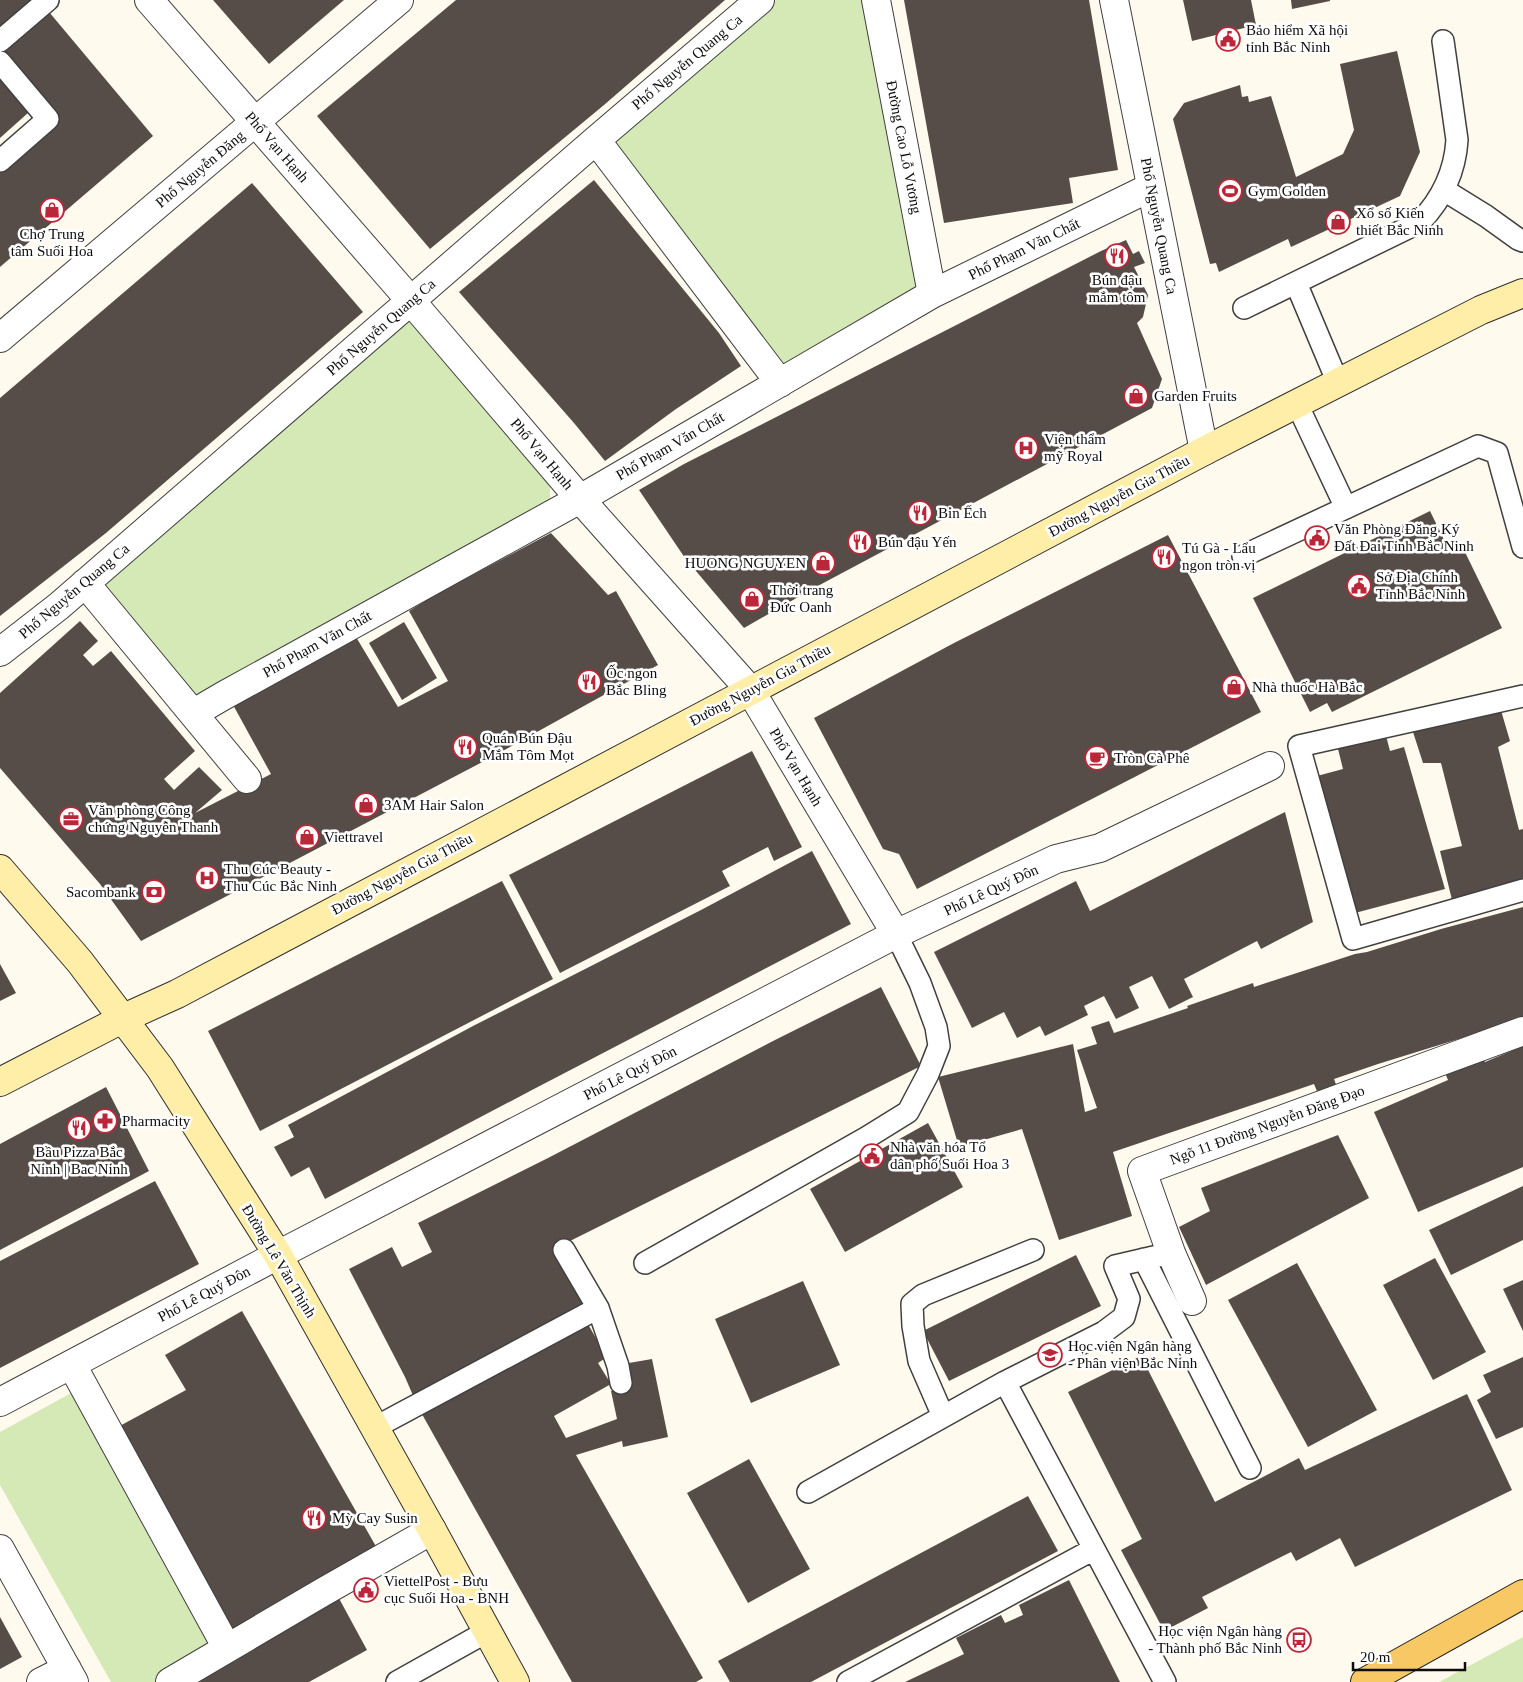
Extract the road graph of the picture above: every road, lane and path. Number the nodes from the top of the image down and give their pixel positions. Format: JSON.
{"nodes":[{"id":1,"x":48,"y":0,"type":"edge"},
{"id":2,"x":149,"y":0,"type":"edge"},
{"id":3,"x":399,"y":0,"type":"edge"},
{"id":4,"x":760,"y":0,"type":"edge"},
{"id":5,"x":876,"y":0,"type":"edge"},
{"id":6,"x":1114,"y":0,"type":"edge"},
{"id":7,"x":0,"y":41,"type":"edge"},
{"id":8,"x":1443,"y":41,"type":"dead end"},
{"id":9,"x":0,"y":62,"type":"edge"},
{"id":10,"x":255,"y":122,"type":"junction"},
{"id":11,"x":596,"y":140,"type":"junction"},
{"id":12,"x":0,"y":160,"type":"edge"},
{"id":13,"x":1151,"y":187,"type":"junction"},
{"id":14,"x":1444,"y":190,"type":"junction"},
{"id":15,"x":1523,"y":241,"type":"edge"},
{"id":16,"x":1296,"y":283,"type":"junction"},
{"id":17,"x":1523,"y":293,"type":"edge"},
{"id":18,"x":932,"y":294,"type":"junction"},
{"id":19,"x":411,"y":301,"type":"junction"},
{"id":20,"x":1244,"y":308,"type":"dead end"},
{"id":21,"x":0,"y":338,"type":"edge"},
{"id":22,"x":780,"y":383,"type":"junction"},
{"id":23,"x":1338,"y":383,"type":"junction"},
{"id":24,"x":1297,"y":404,"type":"junction"},
{"id":25,"x":1204,"y":451,"type":"junction"},
{"id":26,"x":580,"y":499,"type":"junction"},
{"id":27,"x":1346,"y":508,"type":"junction"},
{"id":28,"x":1523,"y":546,"type":"edge"},
{"id":29,"x":1243,"y":556,"type":"dead end"},
{"id":30,"x":85,"y":583,"type":"junction"},
{"id":31,"x":0,"y":652,"type":"edge"},
{"id":32,"x":750,"y":690,"type":"junction"},
{"id":33,"x":1523,"y":696,"type":"edge"},
{"id":34,"x":194,"y":714,"type":"junction"},
{"id":35,"x":1270,"y":766,"type":"dead end"},
{"id":36,"x":247,"y":779,"type":"dead end"},
{"id":37,"x":0,"y":869,"type":"edge"},
{"id":38,"x":1523,"y":890,"type":"edge"},
{"id":39,"x":896,"y":934,"type":"junction"},
{"id":40,"x":124,"y":1018,"type":"junction"},
{"id":41,"x":1523,"y":1031,"type":"edge"},
{"id":42,"x":0,"y":1082,"type":"edge"},
{"id":43,"x":564,"y":1250,"type":"dead end"},
{"id":44,"x":1033,"y":1250,"type":"dead end"},
{"id":45,"x":1171,"y":1253,"type":"junction"},
{"id":46,"x":278,"y":1255,"type":"junction"},
{"id":47,"x":1144,"y":1259,"type":"junction"},
{"id":48,"x":645,"y":1263,"type":"dead end"},
{"id":49,"x":1192,"y":1301,"type":"dead end"},
{"id":50,"x":598,"y":1308,"type":"junction"},
{"id":51,"x":72,"y":1364,"type":"junction"},
{"id":52,"x":1005,"y":1382,"type":"junction"},
{"id":53,"x":620,"y":1384,"type":"dead end"},
{"id":54,"x":0,"y":1402,"type":"edge"},
{"id":55,"x":943,"y":1416,"type":"junction"},
{"id":56,"x":374,"y":1428,"type":"junction"},
{"id":57,"x":1250,"y":1468,"type":"dead end"},
{"id":58,"x":808,"y":1492,"type":"dead end"},
{"id":59,"x":432,"y":1530,"type":"junction"},
{"id":60,"x":0,"y":1549,"type":"edge"},
{"id":61,"x":1094,"y":1549,"type":"junction"},
{"id":62,"x":1523,"y":1594,"type":"edge"},
{"id":63,"x":488,"y":1631,"type":"junction"},
{"id":64,"x":227,"y":1648,"type":"junction"},
{"id":65,"x":70,"y":1675,"type":"edge"},
{"id":66,"x":41,"y":1682,"type":"edge"},
{"id":67,"x":170,"y":1682,"type":"edge"},
{"id":68,"x":397,"y":1682,"type":"edge"},
{"id":69,"x":515,"y":1682,"type":"edge"},
{"id":70,"x":848,"y":1682,"type":"edge"},
{"id":71,"x":1165,"y":1682,"type":"edge"},
{"id":72,"x":1365,"y":1682,"type":"edge"}],
"edges":[{"from":1,"to":7,"type":"lane"},
{"from":2,"to":10,"type":"street","name":"Phố Vạn Hạnh"},
{"from":3,"to":10,"type":"street","name":"Phố Nguyễn Đăng"},
{"from":4,"to":11,"type":"street","name":"Phố Nguyễn Quang Ca"},
{"from":5,"to":18,"type":"street","name":"Đường Cao Lỗ Vương"},
{"from":6,"to":13,"type":"street","name":"Phố Nguyễn Quang Ca"},
{"from":8,"to":14,"type":"lane"},
{"from":9,"to":12,"type":"lane"},
{"from":10,"to":19,"type":"street","name":"Phố Vạn Hạnh"},
{"from":10,"to":21,"type":"street","name":"Phố Nguyễn Đăng"},
{"from":11,"to":19,"type":"street","name":"Phố Nguyễn Quang Ca"},
{"from":11,"to":22,"type":"street"},
{"from":13,"to":18,"type":"street","name":"Phố Phạm Văn Chất"},
{"from":13,"to":25,"type":"street","name":"Phố Nguyễn Quang Ca"},
{"from":14,"to":15,"type":"lane"},
{"from":14,"to":16,"type":"lane"},
{"from":16,"to":20,"type":"lane"},
{"from":16,"to":23,"type":"lane"},
{"from":17,"to":23,"type":"street","name":"Đường Nguyễn Gia Thiều"},
{"from":18,"to":22,"type":"street","name":"Phố Phạm Văn Chất"},
{"from":19,"to":26,"type":"street","name":"Phố Vạn Hạnh"},
{"from":19,"to":30,"type":"street","name":"Phố Nguyễn Quang Ca"},
{"from":22,"to":26,"type":"street","name":"Phố Phạm Văn Chất"},
{"from":23,"to":24,"type":"street","name":"Đường Nguyễn Gia Thiều"},
{"from":24,"to":25,"type":"street","name":"Đường Nguyễn Gia Thiều"},
{"from":24,"to":27,"type":"lane"},
{"from":25,"to":32,"type":"street","name":"Đường Nguyễn Gia Thiều"},
{"from":26,"to":32,"type":"street","name":"Phố Vạn Hạnh"},
{"from":26,"to":34,"type":"street","name":"Phố Phạm Văn Chất"},
{"from":27,"to":28,"type":"lane"},
{"from":27,"to":29,"type":"lane"},
{"from":30,"to":31,"type":"street","name":"Phố Nguyễn Quang Ca"},
{"from":30,"to":34,"type":"street"},
{"from":32,"to":39,"type":"street","name":"Phố Vạn Hạnh"},
{"from":32,"to":40,"type":"street","name":"Đường Nguyễn Gia Thiều"},
{"from":33,"to":38,"type":"lane"},
{"from":34,"to":36,"type":"street"},
{"from":35,"to":39,"type":"street","name":"Phố Lê Quý Đôn"},
{"from":37,"to":40,"type":"street","name":"Đường Lê Văn Thịnh"},
{"from":39,"to":46,"type":"street","name":"Phố Lê Quý Đôn"},
{"from":39,"to":48,"type":"lane"},
{"from":40,"to":42,"type":"street","name":"Đường Nguyễn Gia Thiều"},
{"from":40,"to":46,"type":"street","name":"Đường Lê Văn Thịnh"},
{"from":41,"to":45,"type":"street","name":"Ngõ 11 Đường Nguyễn Đăng Đạo"},
{"from":43,"to":50,"type":"lane"},
{"from":44,"to":55,"type":"lane"},
{"from":45,"to":47,"type":"lane"},
{"from":45,"to":49,"type":"street","name":"Ngõ 11 Đường Nguyễn Đăng Đạo"},
{"from":46,"to":51,"type":"street","name":"Phố Lê Quý Đôn"},
{"from":46,"to":56,"type":"street","name":"Đường Lê Văn Thịnh"},
{"from":47,"to":52,"type":"lane"},
{"from":47,"to":57,"type":"lane"},
{"from":50,"to":53,"type":"lane"},
{"from":50,"to":56,"type":"lane"},
{"from":51,"to":54,"type":"street","name":"Phố Lê Quý Đôn"},
{"from":51,"to":64,"type":"street"},
{"from":52,"to":55,"type":"lane"},
{"from":52,"to":61,"type":"lane"},
{"from":55,"to":58,"type":"lane"},
{"from":56,"to":59,"type":"street","name":"Đường Lê Văn Thịnh"},
{"from":59,"to":63,"type":"street","name":"Đường Lê Văn Thịnh"},
{"from":59,"to":64,"type":"street"},
{"from":60,"to":65,"type":"street"},
{"from":61,"to":70,"type":"lane"},
{"from":61,"to":71,"type":"lane"},
{"from":62,"to":72,"type":"main road"},
{"from":63,"to":68,"type":"lane"},
{"from":63,"to":69,"type":"street","name":"Đường Lê Văn Thịnh"},
{"from":64,"to":67,"type":"street"},
{"from":65,"to":66,"type":"street"}]}
